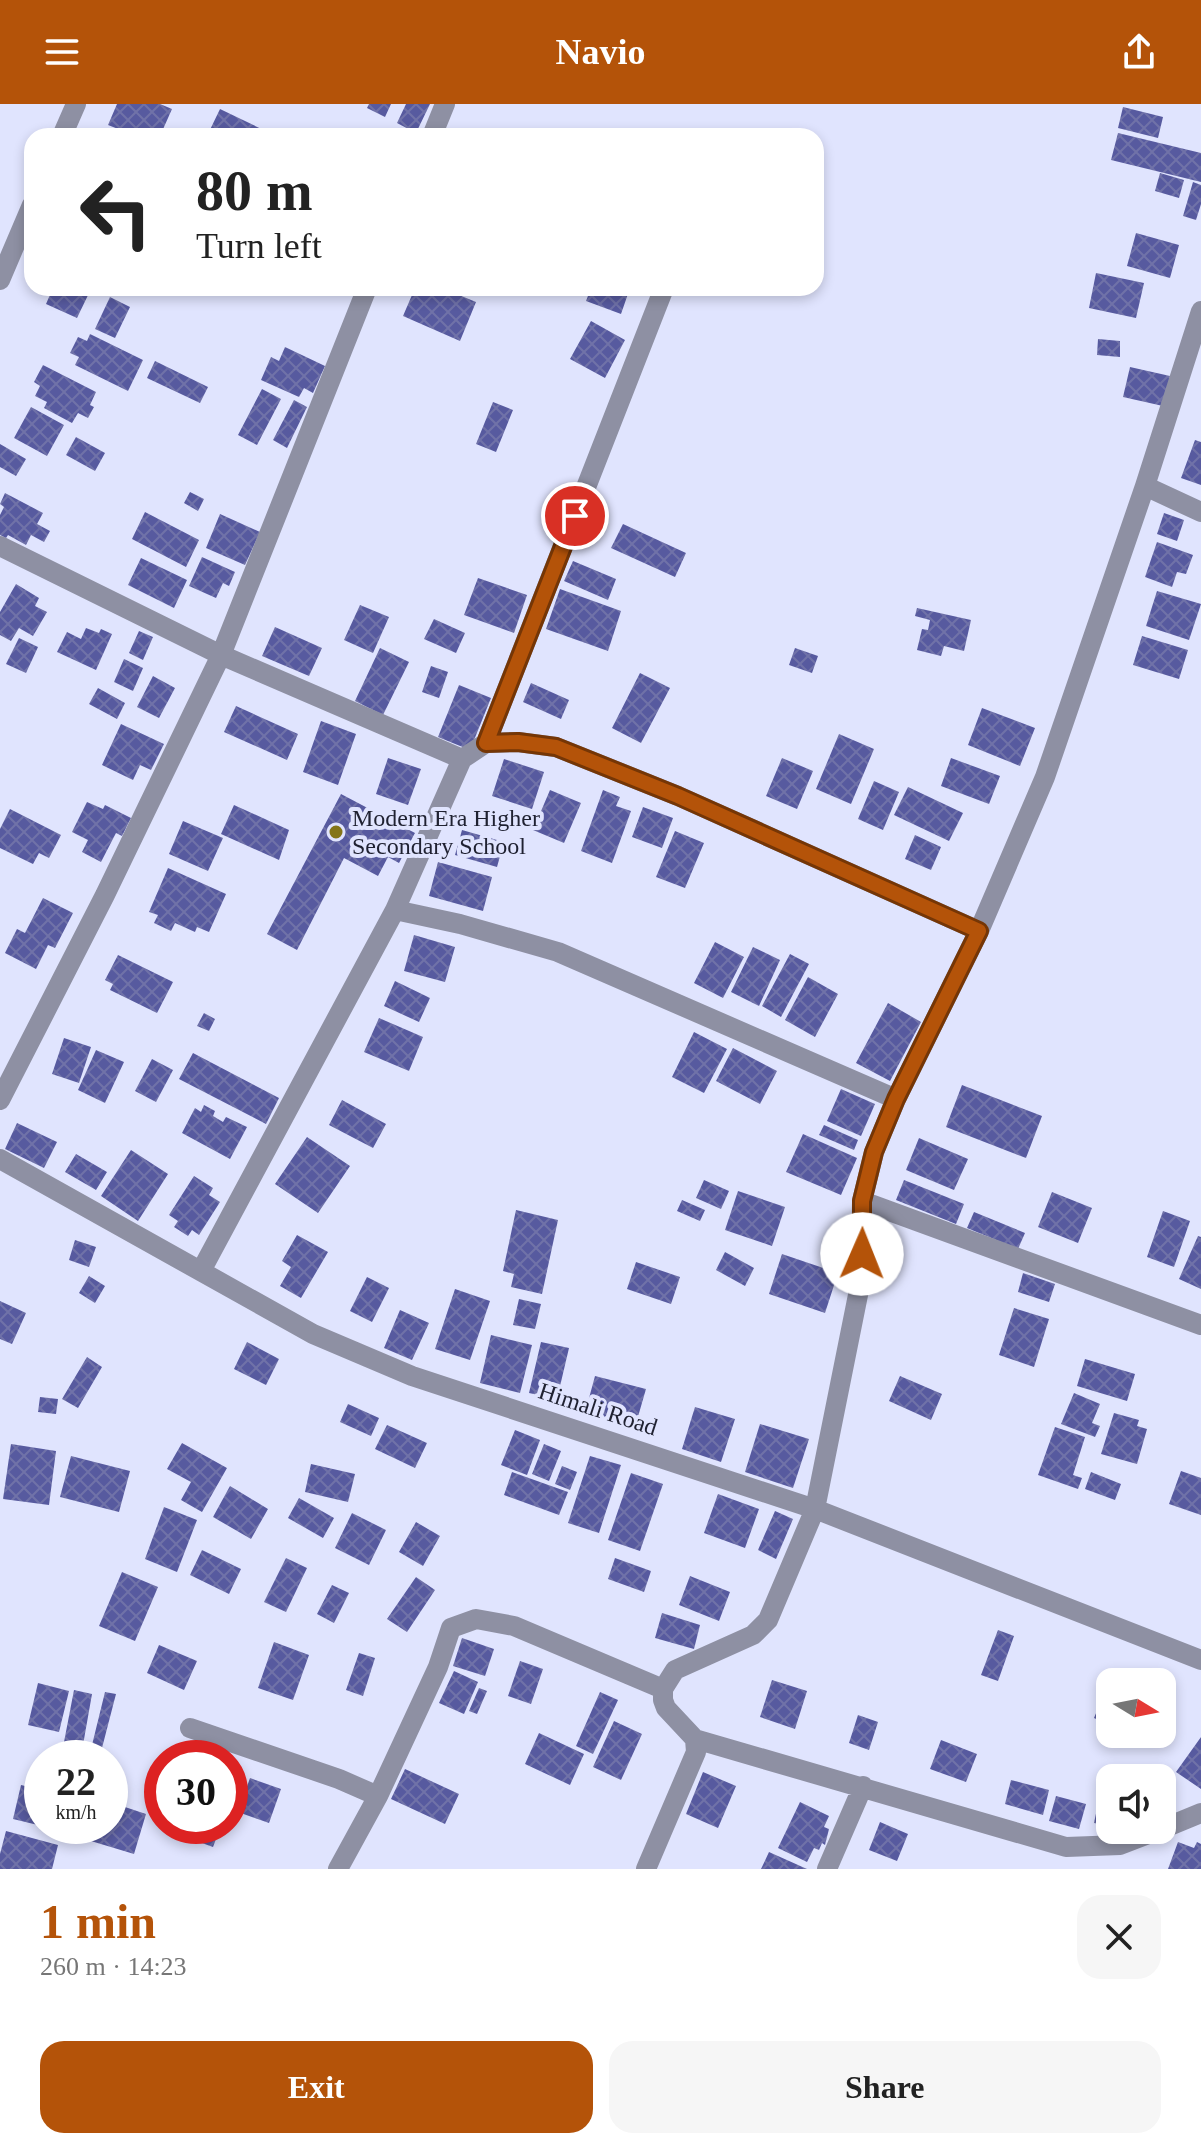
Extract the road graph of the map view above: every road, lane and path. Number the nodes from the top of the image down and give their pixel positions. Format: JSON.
{"nodes":[{"id":1,"x":76,"y":104,"type":"edge"},
{"id":2,"x":445,"y":104,"type":"edge"},
{"id":3,"x":66,"y":128,"type":"edge"},
{"id":4,"x":435,"y":128,"type":"edge"},
{"id":5,"x":24,"y":224,"type":"edge"},
{"id":6,"x":0,"y":280,"type":"edge"},
{"id":7,"x":364,"y":296,"type":"edge"},
{"id":8,"x":661,"y":296,"type":"edge"},
{"id":9,"x":1201,"y":311,"type":"edge"},
{"id":10,"x":1145,"y":486,"type":"junction"},
{"id":11,"x":1201,"y":512,"type":"edge"},
{"id":12,"x":0,"y":546,"type":"edge"},
{"id":13,"x":221,"y":655,"type":"junction"},
{"id":14,"x":486,"y":743,"type":"junction"},
{"id":15,"x":462,"y":759,"type":"junction"},
{"id":16,"x":395,"y":910,"type":"junction"},
{"id":17,"x":979,"y":931,"type":"junction"},
{"id":18,"x":896,"y":1099,"type":"junction"},
{"id":19,"x":0,"y":1100,"type":"edge"},
{"id":20,"x":0,"y":1159,"type":"edge"},
{"id":21,"x":862,"y":1201,"type":"junction"},
{"id":22,"x":201,"y":1271,"type":"junction"},
{"id":23,"x":1201,"y":1325,"type":"edge"},
{"id":24,"x":815,"y":1509,"type":"junction"},
{"id":25,"x":1201,"y":1660,"type":"edge"},
{"id":26,"x":663,"y":1689,"type":"junction"},
{"id":27,"x":190,"y":1728,"type":"dead end"},
{"id":28,"x":695,"y":1739,"type":"junction"},
{"id":29,"x":863,"y":1786,"type":"junction"},
{"id":30,"x":378,"y":1796,"type":"junction"},
{"id":31,"x":1201,"y":1813,"type":"edge"},
{"id":32,"x":1176,"y":1823,"type":"edge"},
{"id":33,"x":1122,"y":1844,"type":"edge"},
{"id":34,"x":338,"y":1869,"type":"edge"},
{"id":35,"x":646,"y":1869,"type":"edge"},
{"id":36,"x":827,"y":1869,"type":"edge"}],
"edges":[{"from":1,"to":3,"type":"street"},
{"from":2,"to":4,"type":"street"},
{"from":5,"to":6,"type":"street"},
{"from":7,"to":13,"type":"street"},
{"from":8,"to":14,"type":"street"},
{"from":9,"to":10,"type":"street"},
{"from":10,"to":11,"type":"street"},
{"from":10,"to":17,"type":"street"},
{"from":12,"to":13,"type":"street"},
{"from":13,"to":15,"type":"street"},
{"from":13,"to":19,"type":"street"},
{"from":14,"to":15,"type":"street"},
{"from":14,"to":17,"type":"street"},
{"from":15,"to":16,"type":"street"},
{"from":16,"to":18,"type":"street"},
{"from":16,"to":22,"type":"street"},
{"from":17,"to":18,"type":"street"},
{"from":18,"to":21,"type":"street"},
{"from":20,"to":22,"type":"street","name":"Himali Road"},
{"from":21,"to":23,"type":"street"},
{"from":21,"to":24,"type":"street"},
{"from":22,"to":24,"type":"street","name":"Himali Road"},
{"from":24,"to":25,"type":"street","name":"Himali Road"},
{"from":24,"to":26,"type":"street"},
{"from":26,"to":28,"type":"street"},
{"from":26,"to":30,"type":"street"},
{"from":27,"to":30,"type":"street"},
{"from":28,"to":29,"type":"street"},
{"from":28,"to":35,"type":"street"},
{"from":29,"to":33,"type":"street"},
{"from":29,"to":36,"type":"street"},
{"from":30,"to":34,"type":"street"},
{"from":31,"to":32,"type":"street"}]}
